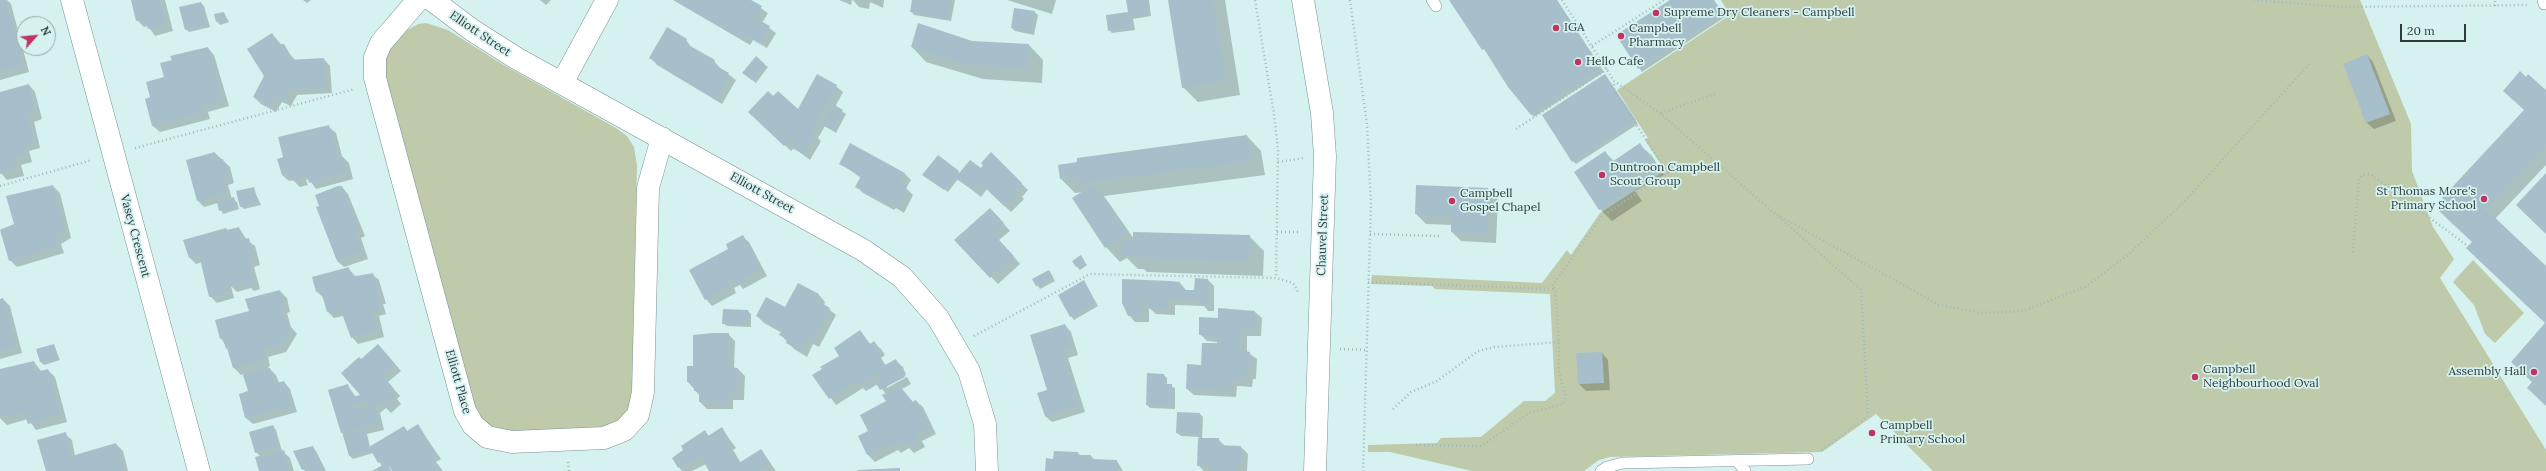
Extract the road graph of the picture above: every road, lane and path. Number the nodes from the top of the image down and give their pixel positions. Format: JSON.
{"nodes":[{"id":1,"x":72,"y":0,"type":"edge"},
{"id":2,"x":418,"y":0,"type":"edge"},
{"id":3,"x":432,"y":0,"type":"edge"},
{"id":4,"x":607,"y":0,"type":"edge"},
{"id":5,"x":1255,"y":0,"type":"edge"},
{"id":6,"x":1303,"y":0,"type":"edge"},
{"id":7,"x":1350,"y":0,"type":"edge"},
{"id":8,"x":1562,"y":0,"type":"edge"},
{"id":9,"x":1664,"y":0,"type":"edge"},
{"id":10,"x":2254,"y":0,"type":"edge"},
{"id":11,"x":2495,"y":0,"type":"edge"},
{"id":12,"x":2544,"y":2,"type":"edge"},
{"id":13,"x":2495,"y":6,"type":"junction"},
{"id":14,"x":1592,"y":46,"type":"junction"},
{"id":15,"x":2311,"y":62,"type":"dead end"},
{"id":16,"x":1607,"y":69,"type":"junction"},
{"id":17,"x":1614,"y":81,"type":"junction"},
{"id":18,"x":376,"y":83,"type":"junction"},
{"id":19,"x":562,"y":83,"type":"junction"},
{"id":20,"x":1714,"y":94,"type":"dead end"},
{"id":21,"x":1660,"y":113,"type":"junction"},
{"id":22,"x":1516,"y":129,"type":"dead end"},
{"id":23,"x":662,"y":138,"type":"junction"},
{"id":24,"x":113,"y":154,"type":"junction"},
{"id":25,"x":0,"y":186,"type":"edge"},
{"id":26,"x":1774,"y":213,"type":"junction"},
{"id":27,"x":1370,"y":234,"type":"junction"},
{"id":28,"x":1439,"y":236,"type":"dead end"},
{"id":29,"x":2468,"y":246,"type":"dead end"},
{"id":30,"x":2353,"y":252,"type":"dead end"},
{"id":31,"x":1276,"y":278,"type":"junction"},
{"id":32,"x":1368,"y":282,"type":"junction"},
{"id":33,"x":1555,"y":289,"type":"junction"},
{"id":34,"x":1301,"y":296,"type":"dead end"},
{"id":35,"x":1559,"y":342,"type":"junction"},
{"id":36,"x":956,"y":345,"type":"junction"},
{"id":37,"x":1319,"y":348,"type":"junction"},
{"id":38,"x":1366,"y":350,"type":"junction"},
{"id":39,"x":1393,"y":409,"type":"dead end"},
{"id":40,"x":1416,"y":445,"type":"dead end"},
{"id":41,"x":1808,"y":459,"type":"joint"},
{"id":42,"x":1737,"y":461,"type":"junction"},
{"id":43,"x":199,"y":471,"type":"edge"},
{"id":44,"x":988,"y":471,"type":"edge"},
{"id":45,"x":1315,"y":471,"type":"edge"},
{"id":46,"x":1362,"y":471,"type":"edge"},
{"id":47,"x":1601,"y":471,"type":"edge"},
{"id":48,"x":1745,"y":471,"type":"edge"}],
"edges":[{"from":1,"to":24,"type":"street","name":"Vasey Crescent"},
{"from":2,"to":18,"type":"street","name":"Elliott Place"},
{"from":3,"to":19,"type":"street","name":"Elliott Street"},
{"from":4,"to":19,"type":"street"},
{"from":5,"to":31,"type":"path"},
{"from":6,"to":37,"type":"street","name":"Chauvel Street"},
{"from":7,"to":27,"type":"path"},
{"from":8,"to":14,"type":"path"},
{"from":9,"to":14,"type":"path"},
{"from":10,"to":13,"type":"path"},
{"from":11,"to":13,"type":"path"},
{"from":12,"to":13,"type":"path"},
{"from":14,"to":16,"type":"path"},
{"from":15,"to":26,"type":"path"},
{"from":16,"to":17,"type":"path"},
{"from":16,"to":22,"type":"path"},
{"from":17,"to":21,"type":"path"},
{"from":17,"to":33,"type":"path"},
{"from":18,"to":23,"type":"street","name":"Elliott Place"},
{"from":18,"to":24,"type":"path"},
{"from":19,"to":23,"type":"street","name":"Elliott Street"},
{"from":20,"to":21,"type":"path"},
{"from":21,"to":26,"type":"path"},
{"from":23,"to":36,"type":"street","name":"Elliott Street"},
{"from":24,"to":25,"type":"path"},
{"from":24,"to":43,"type":"street","name":"Vasey Crescent"},
{"from":26,"to":41,"type":"path"},
{"from":27,"to":28,"type":"path"},
{"from":27,"to":32,"type":"path"},
{"from":29,"to":30,"type":"path"},
{"from":31,"to":34,"type":"path"},
{"from":31,"to":36,"type":"path"},
{"from":32,"to":33,"type":"path"},
{"from":32,"to":38,"type":"path"},
{"from":33,"to":35,"type":"path"},
{"from":35,"to":39,"type":"path"},
{"from":35,"to":40,"type":"path"},
{"from":36,"to":44,"type":"street","name":"Elliott Street"},
{"from":37,"to":38,"type":"path"},
{"from":37,"to":45,"type":"street","name":"Chauvel Street"},
{"from":38,"to":46,"type":"path"},
{"from":41,"to":42,"type":"lane"},
{"from":42,"to":47,"type":"lane"},
{"from":42,"to":48,"type":"lane"}]}
